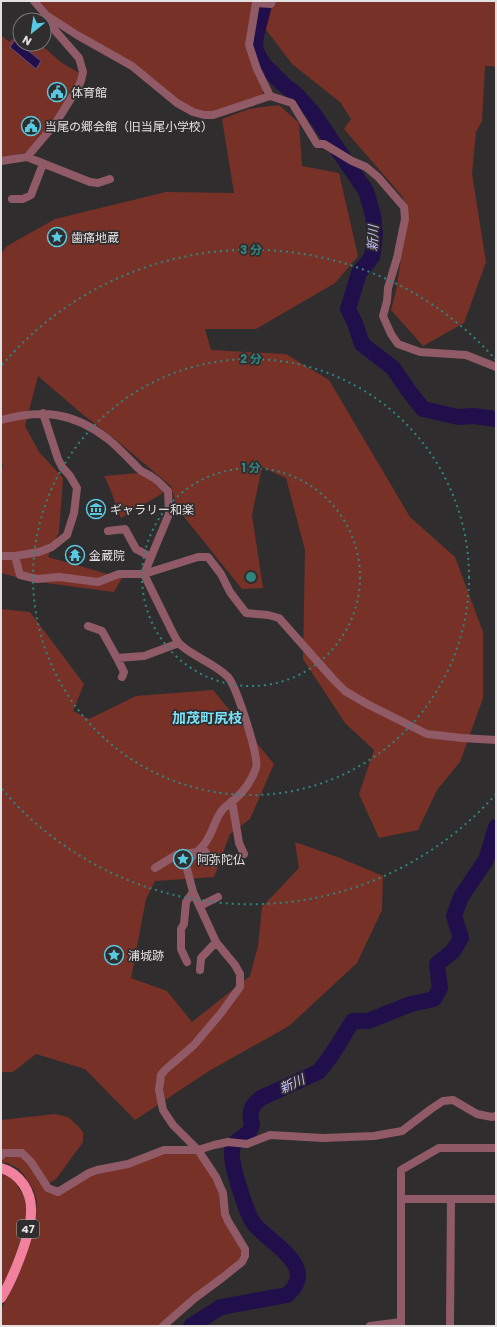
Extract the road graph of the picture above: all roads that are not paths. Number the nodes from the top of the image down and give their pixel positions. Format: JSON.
{"nodes":[{"id":1,"x":34,"y":1,"type":"edge"},
{"id":2,"x":271,"y":2,"type":"edge"},
{"id":3,"x":43,"y":12,"type":"edge"},
{"id":4,"x":52,"y":19,"type":"edge"},
{"id":5,"x":52,"y":27,"type":"edge"},
{"id":6,"x":270,"y":96,"type":"junction"},
{"id":7,"x":27,"y":157,"type":"junction"},
{"id":8,"x":1,"y":161,"type":"edge"},
{"id":9,"x":43,"y":164,"type":"junction"},
{"id":10,"x":110,"y":179,"type":"dead end"},
{"id":11,"x":12,"y":199,"type":"dead end"},
{"id":12,"x":496,"y":367,"type":"edge"},
{"id":13,"x":43,"y":413,"type":"junction"},
{"id":14,"x":1,"y":420,"type":"edge"},
{"id":15,"x":108,"y":531,"type":"dead end"},
{"id":16,"x":1,"y":556,"type":"edge"},
{"id":17,"x":15,"y":556,"type":"junction"},
{"id":18,"x":151,"y":557,"type":"junction"},
{"id":19,"x":144,"y":574,"type":"junction"},
{"id":20,"x":88,"y":626,"type":"dead end"},
{"id":21,"x":179,"y":643,"type":"junction"},
{"id":22,"x":118,"y":658,"type":"junction"},
{"id":23,"x":122,"y":677,"type":"dead end"},
{"id":24,"x":496,"y":740,"type":"edge"},
{"id":25,"x":232,"y":801,"type":"junction"},
{"id":26,"x":200,"y":849,"type":"junction"},
{"id":27,"x":244,"y":854,"type":"dead end"},
{"id":28,"x":214,"y":863,"type":"dead end"},
{"id":29,"x":154,"y":868,"type":"dead end"},
{"id":30,"x":192,"y":892,"type":"junction"},
{"id":31,"x":218,"y":897,"type":"dead end"},
{"id":32,"x":200,"y":906,"type":"junction"},
{"id":33,"x":216,"y":942,"type":"junction"},
{"id":34,"x":187,"y":962,"type":"dead end"},
{"id":35,"x":200,"y":970,"type":"dead end"},
{"id":36,"x":496,"y":1116,"type":"edge"},
{"id":37,"x":496,"y":1148,"type":"edge"},
{"id":38,"x":198,"y":1150,"type":"junction"},
{"id":39,"x":1,"y":1156,"type":"edge"},
{"id":40,"x":1,"y":1168,"type":"edge"},
{"id":41,"x":401,"y":1199,"type":"junction"},
{"id":42,"x":451,"y":1199,"type":"junction"},
{"id":43,"x":496,"y":1199,"type":"edge"},
{"id":44,"x":1,"y":1298,"type":"edge"},
{"id":45,"x":401,"y":1324,"type":"edge"},
{"id":46,"x":162,"y":1326,"type":"edge"},
{"id":47,"x":370,"y":1326,"type":"edge"},
{"id":48,"x":450,"y":1326,"type":"edge"}],
"edges":[{"from":1,"to":3,"type":"street"},
{"from":2,"to":6,"type":"street"},
{"from":4,"to":6,"type":"street"},
{"from":5,"to":7,"type":"street"},
{"from":6,"to":12,"type":"street"},
{"from":7,"to":8,"type":"street"},
{"from":7,"to":9,"type":"street"},
{"from":9,"to":10,"type":"street"},
{"from":9,"to":11,"type":"street"},
{"from":13,"to":14,"type":"street"},
{"from":13,"to":17,"type":"street"},
{"from":13,"to":18,"type":"street"},
{"from":15,"to":18,"type":"street"},
{"from":16,"to":17,"type":"street"},
{"from":17,"to":19,"type":"street"},
{"from":18,"to":19,"type":"street"},
{"from":19,"to":21,"type":"street"},
{"from":19,"to":24,"type":"street"},
{"from":20,"to":22,"type":"street"},
{"from":21,"to":22,"type":"street"},
{"from":21,"to":25,"type":"street"},
{"from":22,"to":23,"type":"street"},
{"from":25,"to":26,"type":"street"},
{"from":25,"to":27,"type":"street"},
{"from":26,"to":28,"type":"street"},
{"from":26,"to":29,"type":"street"},
{"from":26,"to":30,"type":"street"},
{"from":30,"to":32,"type":"street"},
{"from":30,"to":34,"type":"street"},
{"from":31,"to":32,"type":"street"},
{"from":32,"to":33,"type":"street"},
{"from":33,"to":35,"type":"street"},
{"from":33,"to":38,"type":"street"},
{"from":36,"to":38,"type":"street"},
{"from":37,"to":41,"type":"street"},
{"from":38,"to":39,"type":"street"},
{"from":38,"to":46,"type":"street"},
{"from":40,"to":44,"type":"main road","number":"47"},
{"from":41,"to":42,"type":"street"},
{"from":41,"to":45,"type":"street"},
{"from":42,"to":43,"type":"street"},
{"from":42,"to":48,"type":"street"},
{"from":45,"to":47,"type":"street"}]}
